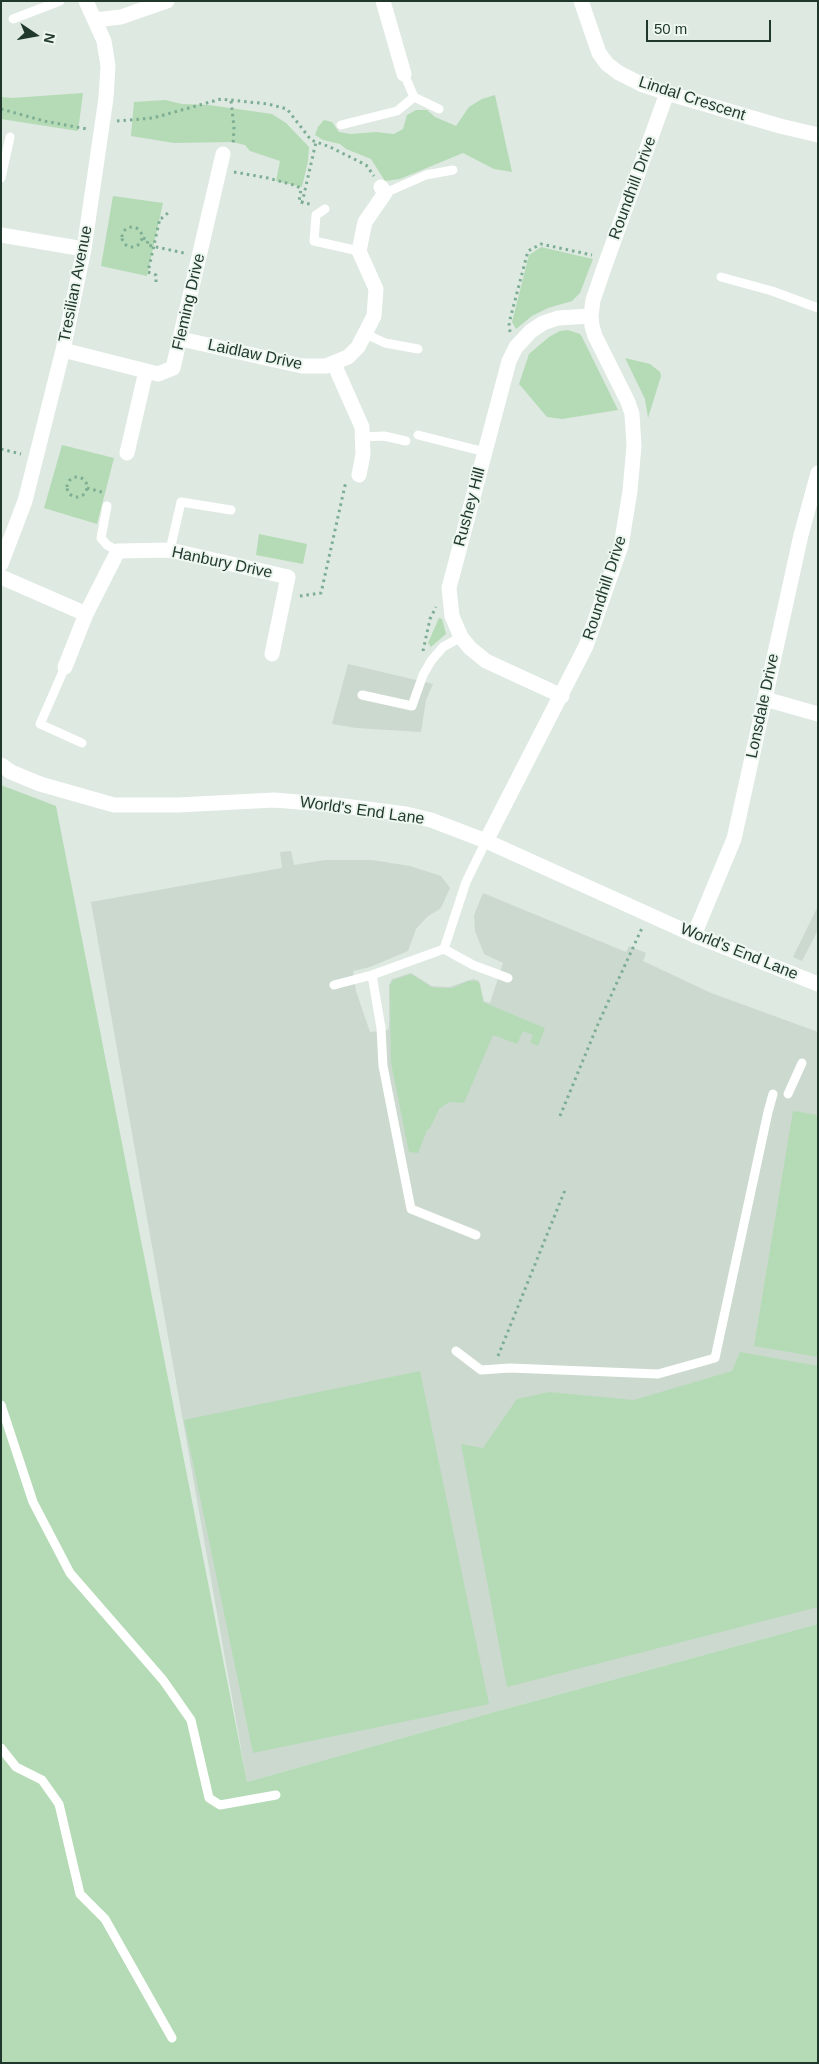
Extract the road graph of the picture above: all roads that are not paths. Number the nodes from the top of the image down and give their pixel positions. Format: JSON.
{"nodes":[{"id":1,"x":60,"y":1,"type":"edge"},
{"id":2,"x":86,"y":1,"type":"edge"},
{"id":3,"x":167,"y":1,"type":"edge"},
{"id":4,"x":383,"y":1,"type":"edge"},
{"id":5,"x":581,"y":1,"type":"edge"},
{"id":6,"x":13,"y":19,"type":"dead end"},
{"id":7,"x":95,"y":20,"type":"junction"},
{"id":8,"x":404,"y":74,"type":"joint"},
{"id":9,"x":667,"y":93,"type":"junction"},
{"id":10,"x":414,"y":97,"type":"junction"},
{"id":11,"x":439,"y":108,"type":"dead end"},
{"id":12,"x":341,"y":125,"type":"dead end"},
{"id":13,"x":818,"y":135,"type":"edge"},
{"id":14,"x":10,"y":138,"type":"dead end"},
{"id":15,"x":228,"y":150,"type":"road end"},
{"id":16,"x":453,"y":170,"type":"dead end"},
{"id":17,"x":1,"y":178,"type":"edge"},
{"id":18,"x":383,"y":190,"type":"joint"},
{"id":19,"x":326,"y":208,"type":"dead end"},
{"id":20,"x":1,"y":235,"type":"edge"},
{"id":21,"x":84,"y":248,"type":"junction"},
{"id":22,"x":359,"y":250,"type":"junction"},
{"id":23,"x":721,"y":276,"type":"dead end"},
{"id":24,"x":818,"y":308,"type":"edge"},
{"id":25,"x":591,"y":316,"type":"junction"},
{"id":26,"x":366,"y":334,"type":"junction"},
{"id":27,"x":181,"y":340,"type":"junction"},
{"id":28,"x":418,"y":349,"type":"dead end"},
{"id":29,"x":63,"y":350,"type":"junction"},
{"id":30,"x":334,"y":364,"type":"junction"},
{"id":31,"x":146,"y":371,"type":"junction"},
{"id":32,"x":418,"y":435,"type":"dead end"},
{"id":33,"x":364,"y":437,"type":"junction"},
{"id":34,"x":406,"y":441,"type":"dead end"},
{"id":35,"x":127,"y":452,"type":"dead end"},
{"id":36,"x":485,"y":452,"type":"junction"},
{"id":37,"x":818,"y":473,"type":"edge"},
{"id":38,"x":359,"y":475,"type":"road end"},
{"id":39,"x":107,"y":506,"type":"dead end"},
{"id":40,"x":231,"y":510,"type":"dead end"},
{"id":41,"x":170,"y":550,"type":"junction"},
{"id":42,"x":118,"y":551,"type":"junction"},
{"id":43,"x":1,"y":564,"type":"edge"},
{"id":44,"x":1,"y":577,"type":"edge"},
{"id":45,"x":86,"y":614,"type":"junction"},
{"id":46,"x":461,"y":637,"type":"junction"},
{"id":47,"x":272,"y":654,"type":"dead end"},
{"id":48,"x":65,"y":667,"type":"joint"},
{"id":49,"x":362,"y":695,"type":"dead end"},
{"id":50,"x":562,"y":696,"type":"junction"},
{"id":51,"x":765,"y":699,"type":"junction"},
{"id":52,"x":818,"y":714,"type":"edge"},
{"id":53,"x":82,"y":743,"type":"dead end"},
{"id":54,"x":1,"y":765,"type":"edge"},
{"id":55,"x":486,"y":841,"type":"junction"},
{"id":56,"x":694,"y":935,"type":"junction"},
{"id":57,"x":444,"y":949,"type":"junction"},
{"id":58,"x":372,"y":975,"type":"junction"},
{"id":59,"x":508,"y":978,"type":"dead end"},
{"id":60,"x":818,"y":984,"type":"edge"},
{"id":61,"x":334,"y":985,"type":"dead end"},
{"id":62,"x":802,"y":1063,"type":"dead end"},
{"id":63,"x":773,"y":1094,"type":"dead end"},
{"id":64,"x":788,"y":1094,"type":"dead end"},
{"id":65,"x":476,"y":1235,"type":"dead end"},
{"id":66,"x":456,"y":1352,"type":"dead end"},
{"id":67,"x":1,"y":1405,"type":"edge"},
{"id":68,"x":1,"y":1748,"type":"edge"},
{"id":69,"x":276,"y":1795,"type":"dead end"},
{"id":70,"x":172,"y":2038,"type":"dead end"}],
"edges":[{"from":1,"to":6,"type":"lane"},
{"from":2,"to":7,"type":"street","name":"Tresilian Avenue"},
{"from":3,"to":7,"type":"street"},
{"from":4,"to":8,"type":"street"},
{"from":5,"to":9,"type":"street","name":"Lindal Crescent"},
{"from":7,"to":21,"type":"street","name":"Tresilian Avenue"},
{"from":8,"to":10,"type":"lane"},
{"from":9,"to":13,"type":"street","name":"Lindal Crescent"},
{"from":9,"to":25,"type":"street","name":"Roundhill Drive"},
{"from":10,"to":11,"type":"lane"},
{"from":10,"to":12,"type":"lane"},
{"from":14,"to":17,"type":"lane"},
{"from":15,"to":27,"type":"street","name":"Fleming Drive"},
{"from":16,"to":18,"type":"lane"},
{"from":18,"to":22,"type":"street"},
{"from":19,"to":22,"type":"lane"},
{"from":20,"to":21,"type":"street"},
{"from":21,"to":29,"type":"street","name":"Tresilian Avenue"},
{"from":22,"to":26,"type":"street","name":"Laidlaw Drive"},
{"from":23,"to":24,"type":"lane"},
{"from":25,"to":36,"type":"street","name":"Rushey Hill"},
{"from":25,"to":50,"type":"street","name":"Roundhill Drive"},
{"from":26,"to":28,"type":"lane"},
{"from":26,"to":30,"type":"street","name":"Laidlaw Drive"},
{"from":27,"to":30,"type":"street","name":"Laidlaw Drive"},
{"from":27,"to":31,"type":"street","name":"Fleming Drive"},
{"from":29,"to":31,"type":"street","name":"Fleming Drive"},
{"from":29,"to":43,"type":"street","name":"Tresilian Avenue"},
{"from":30,"to":33,"type":"street"},
{"from":31,"to":35,"type":"street"},
{"from":32,"to":36,"type":"lane"},
{"from":33,"to":34,"type":"lane"},
{"from":33,"to":38,"type":"street"},
{"from":36,"to":46,"type":"street","name":"Rushey Hill"},
{"from":37,"to":51,"type":"street","name":"Lonsdale Drive"},
{"from":39,"to":42,"type":"lane"},
{"from":40,"to":41,"type":"lane"},
{"from":41,"to":42,"type":"street","name":"Hanbury Drive"},
{"from":41,"to":47,"type":"street","name":"Hanbury Drive"},
{"from":42,"to":45,"type":"street"},
{"from":44,"to":45,"type":"street"},
{"from":45,"to":48,"type":"street"},
{"from":46,"to":49,"type":"lane"},
{"from":46,"to":50,"type":"street","name":"Rushey Hill"},
{"from":48,"to":53,"type":"lane"},
{"from":50,"to":55,"type":"street","name":"Roundhill Drive"},
{"from":51,"to":52,"type":"street"},
{"from":51,"to":56,"type":"street","name":"Lonsdale Drive"},
{"from":54,"to":55,"type":"street","name":"World's End Lane"},
{"from":55,"to":56,"type":"street","name":"World's End Lane"},
{"from":55,"to":57,"type":"lane"},
{"from":56,"to":60,"type":"street","name":"World's End Lane"},
{"from":57,"to":58,"type":"lane"},
{"from":57,"to":59,"type":"lane"},
{"from":58,"to":61,"type":"lane"},
{"from":58,"to":65,"type":"lane"},
{"from":62,"to":64,"type":"lane"},
{"from":63,"to":66,"type":"lane"},
{"from":67,"to":69,"type":"lane"},
{"from":68,"to":70,"type":"lane"}]}
